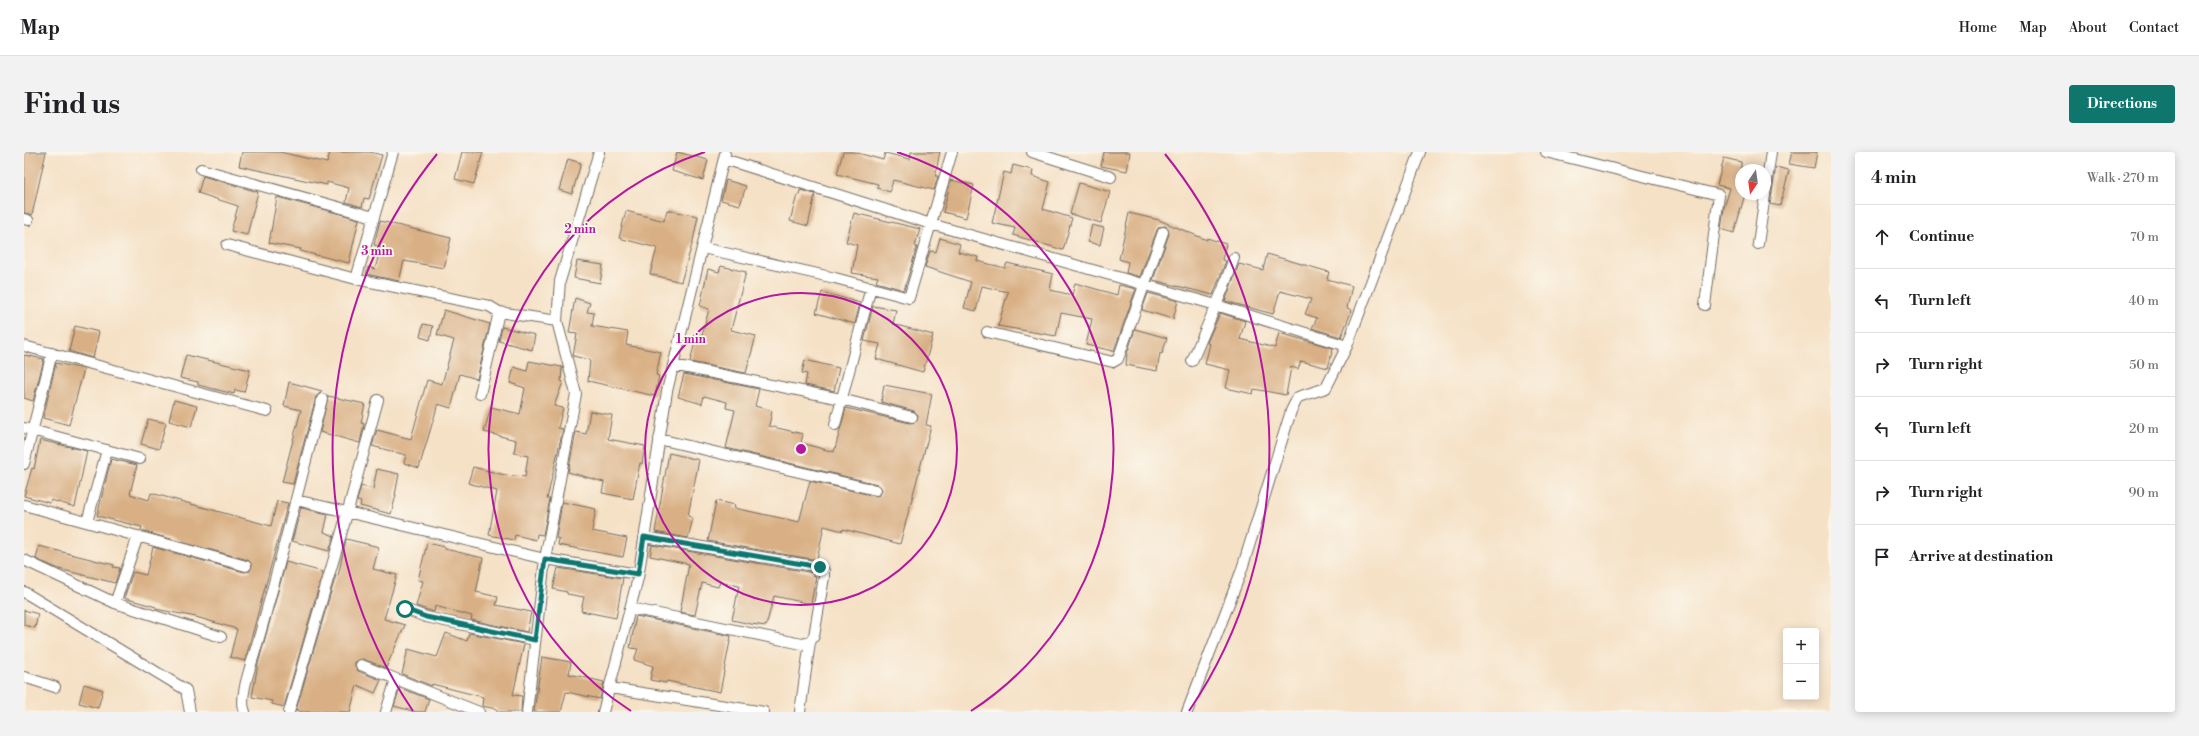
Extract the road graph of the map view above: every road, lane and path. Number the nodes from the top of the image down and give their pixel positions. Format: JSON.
{"nodes":[{"id":1,"x":393,"y":152,"type":"edge"},
{"id":2,"x":599,"y":152,"type":"edge"},
{"id":3,"x":952,"y":152,"type":"edge"},
{"id":4,"x":1032,"y":152,"type":"edge"},
{"id":5,"x":1420,"y":152,"type":"edge"},
{"id":6,"x":1546,"y":152,"type":"edge"},
{"id":7,"x":1771,"y":152,"type":"edge"},
{"id":8,"x":725,"y":155,"type":"edge"},
{"id":9,"x":201,"y":169,"type":"dead end"},
{"id":10,"x":1111,"y":177,"type":"dead end"},
{"id":11,"x":374,"y":217,"type":"junction"},
{"id":12,"x":931,"y":224,"type":"junction"},
{"id":13,"x":1163,"y":232,"type":"dead end"},
{"id":14,"x":1758,"y":244,"type":"dead end"},
{"id":15,"x":227,"y":245,"type":"dead end"},
{"id":16,"x":703,"y":248,"type":"junction"},
{"id":17,"x":1234,"y":258,"type":"dead end"},
{"id":18,"x":356,"y":279,"type":"junction"},
{"id":19,"x":1143,"y":284,"type":"junction"},
{"id":20,"x":871,"y":287,"type":"junction"},
{"id":21,"x":1216,"y":305,"type":"junction"},
{"id":22,"x":1706,"y":305,"type":"dead end"},
{"id":23,"x":499,"y":312,"type":"junction"},
{"id":24,"x":557,"y":321,"type":"junction"},
{"id":25,"x":987,"y":332,"type":"dead end"},
{"id":26,"x":24,"y":346,"type":"edge"},
{"id":27,"x":1347,"y":346,"type":"junction"},
{"id":28,"x":52,"y":353,"type":"junction"},
{"id":29,"x":1192,"y":361,"type":"dead end"},
{"id":30,"x":673,"y":365,"type":"junction"},
{"id":31,"x":480,"y":394,"type":"dead end"},
{"id":32,"x":322,"y":399,"type":"dead end"},
{"id":33,"x":841,"y":399,"type":"junction"},
{"id":34,"x":378,"y":400,"type":"dead end"},
{"id":35,"x":267,"y":411,"type":"dead end"},
{"id":36,"x":912,"y":417,"type":"dead end"},
{"id":37,"x":835,"y":425,"type":"dead end"},
{"id":38,"x":28,"y":429,"type":"edge"},
{"id":39,"x":659,"y":439,"type":"junction"},
{"id":40,"x":106,"y":450,"type":"junction"},
{"id":41,"x":140,"y":459,"type":"dead end"},
{"id":42,"x":24,"y":464,"type":"edge"},
{"id":43,"x":876,"y":490,"type":"dead end"},
{"id":44,"x":296,"y":500,"type":"junction"},
{"id":45,"x":24,"y":505,"type":"edge"},
{"id":46,"x":347,"y":514,"type":"junction"},
{"id":47,"x":87,"y":522,"type":"junction"},
{"id":48,"x":138,"y":536,"type":"junction"},
{"id":49,"x":644,"y":537,"type":"junction"},
{"id":50,"x":545,"y":559,"type":"junction"},
{"id":51,"x":24,"y":560,"type":"edge"},
{"id":52,"x":246,"y":566,"type":"dead end"},
{"id":53,"x":638,"y":574,"type":"junction"},
{"id":54,"x":24,"y":592,"type":"edge"},
{"id":55,"x":114,"y":603,"type":"junction"},
{"id":56,"x":630,"y":608,"type":"junction"},
{"id":57,"x":405,"y":609,"type":"dead end"},
{"id":58,"x":221,"y":636,"type":"dead end"},
{"id":59,"x":535,"y":640,"type":"junction"},
{"id":60,"x":810,"y":642,"type":"junction"},
{"id":61,"x":361,"y":665,"type":"dead end"},
{"id":62,"x":24,"y":677,"type":"edge"},
{"id":63,"x":396,"y":679,"type":"junction"},
{"id":64,"x":55,"y":687,"type":"dead end"},
{"id":65,"x":610,"y":688,"type":"junction"},
{"id":66,"x":190,"y":712,"type":"edge"},
{"id":67,"x":245,"y":712,"type":"edge"},
{"id":68,"x":289,"y":712,"type":"edge"},
{"id":69,"x":386,"y":712,"type":"edge"},
{"id":70,"x":479,"y":712,"type":"edge"},
{"id":71,"x":527,"y":712,"type":"edge"},
{"id":72,"x":603,"y":712,"type":"edge"},
{"id":73,"x":764,"y":712,"type":"edge"},
{"id":74,"x":800,"y":712,"type":"edge"},
{"id":75,"x":1187,"y":712,"type":"edge"}],
"edges":[{"from":1,"to":11,"type":"street"},
{"from":2,"to":24,"type":"street"},
{"from":3,"to":12,"type":"street"},
{"from":4,"to":10,"type":"street"},
{"from":5,"to":27,"type":"street"},
{"from":6,"to":22,"type":"street"},
{"from":7,"to":14,"type":"street"},
{"from":8,"to":12,"type":"street"},
{"from":8,"to":16,"type":"street"},
{"from":9,"to":11,"type":"street"},
{"from":11,"to":18,"type":"street"},
{"from":12,"to":19,"type":"street"},
{"from":12,"to":20,"type":"street"},
{"from":13,"to":19,"type":"street"},
{"from":15,"to":18,"type":"street"},
{"from":16,"to":20,"type":"street"},
{"from":16,"to":30,"type":"street"},
{"from":17,"to":21,"type":"street"},
{"from":18,"to":23,"type":"street"},
{"from":19,"to":21,"type":"street"},
{"from":19,"to":25,"type":"street"},
{"from":20,"to":33,"type":"street"},
{"from":21,"to":27,"type":"street"},
{"from":21,"to":29,"type":"street"},
{"from":23,"to":24,"type":"street"},
{"from":23,"to":31,"type":"street"},
{"from":24,"to":50,"type":"street"},
{"from":26,"to":28,"type":"street"},
{"from":27,"to":75,"type":"street"},
{"from":28,"to":35,"type":"street"},
{"from":28,"to":38,"type":"street"},
{"from":30,"to":33,"type":"street"},
{"from":30,"to":39,"type":"street"},
{"from":32,"to":44,"type":"street"},
{"from":33,"to":36,"type":"street"},
{"from":33,"to":37,"type":"street"},
{"from":34,"to":46,"type":"street"},
{"from":38,"to":40,"type":"street"},
{"from":38,"to":42,"type":"street"},
{"from":39,"to":43,"type":"street"},
{"from":39,"to":49,"type":"street"},
{"from":40,"to":41,"type":"street"},
{"from":40,"to":47,"type":"street"},
{"from":44,"to":46,"type":"street"},
{"from":44,"to":67,"type":"street"},
{"from":45,"to":47,"type":"street"},
{"from":46,"to":50,"type":"street"},
{"from":46,"to":68,"type":"street"},
{"from":47,"to":48,"type":"street"},
{"from":48,"to":52,"type":"street"},
{"from":48,"to":55,"type":"street"},
{"from":49,"to":53,"type":"street"},
{"from":49,"to":60,"type":"street"},
{"from":50,"to":53,"type":"street"},
{"from":50,"to":59,"type":"street"},
{"from":51,"to":55,"type":"street"},
{"from":53,"to":56,"type":"street"},
{"from":54,"to":66,"type":"street"},
{"from":55,"to":58,"type":"street"},
{"from":56,"to":60,"type":"street"},
{"from":56,"to":65,"type":"street"},
{"from":57,"to":59,"type":"street"},
{"from":59,"to":71,"type":"street"},
{"from":60,"to":74,"type":"street"},
{"from":61,"to":63,"type":"street"},
{"from":62,"to":64,"type":"street"},
{"from":63,"to":69,"type":"street"},
{"from":63,"to":70,"type":"street"},
{"from":65,"to":72,"type":"street"},
{"from":65,"to":73,"type":"street"}]}
